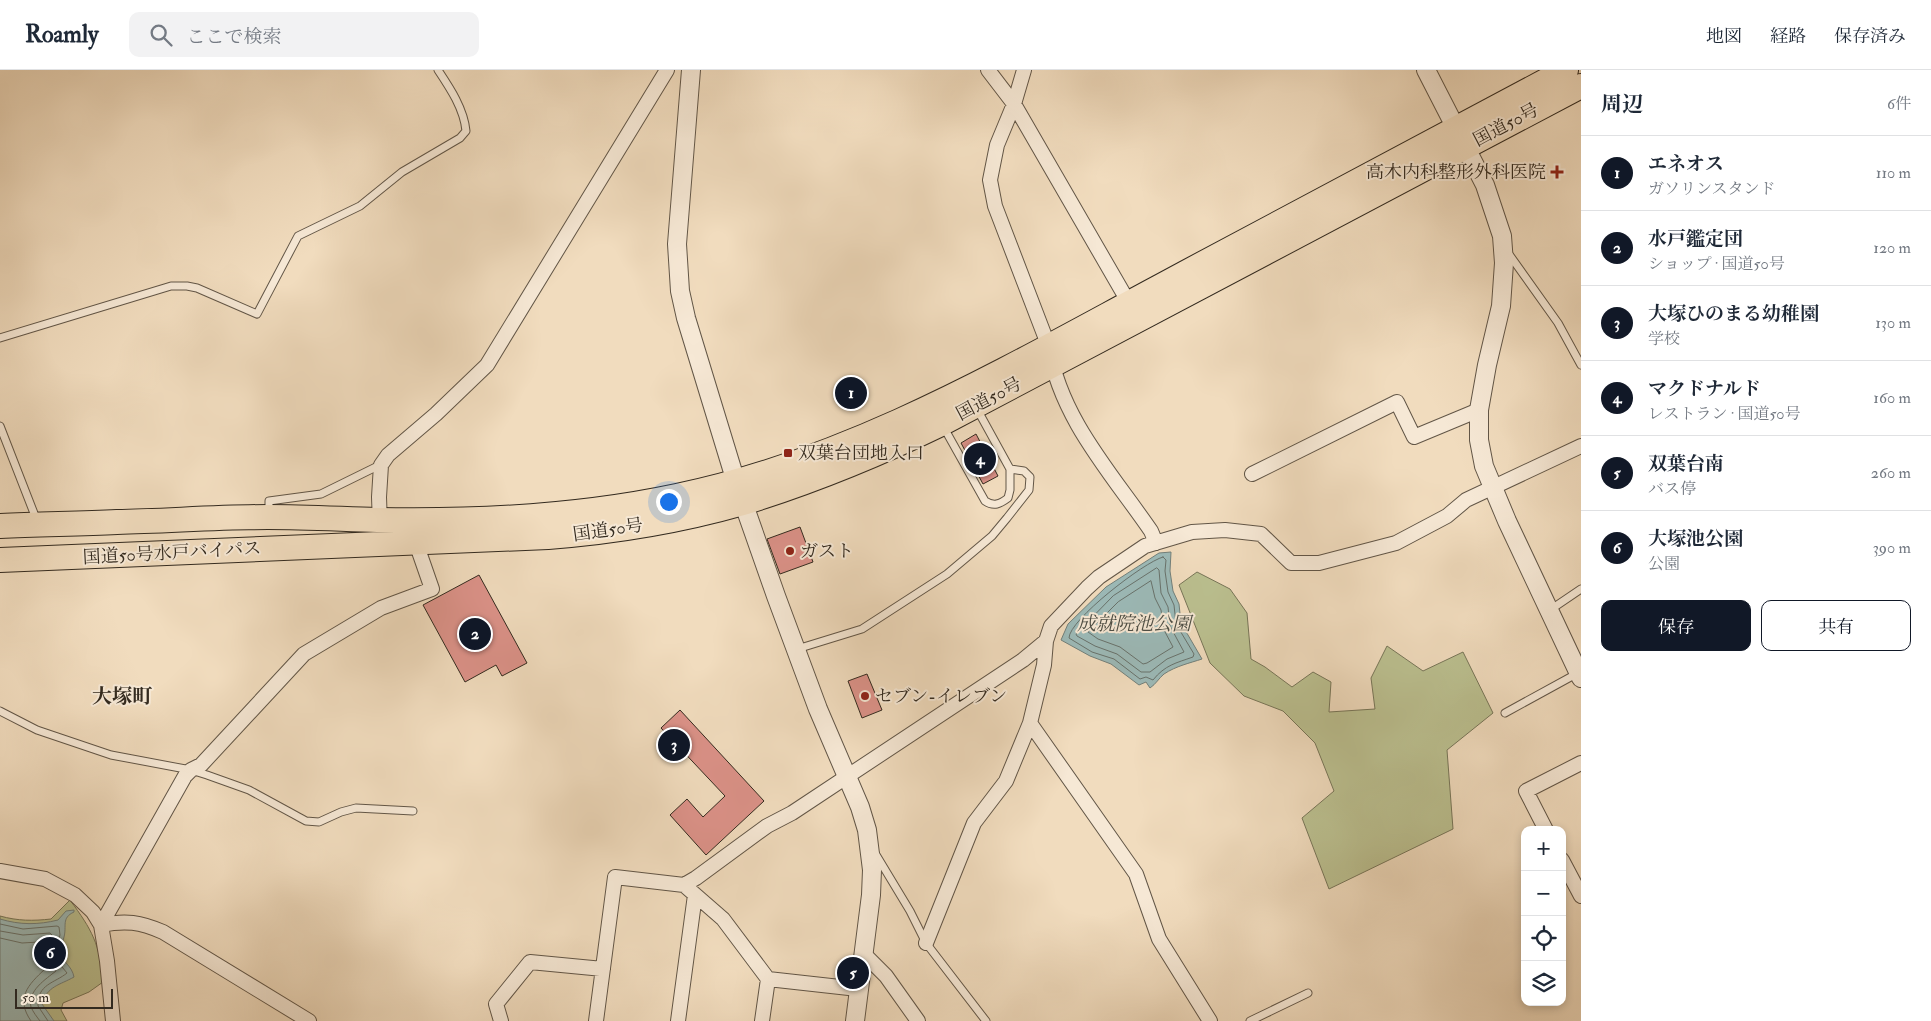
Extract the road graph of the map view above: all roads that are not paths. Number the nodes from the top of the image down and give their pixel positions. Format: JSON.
{"nodes":[{"id":1,"x":438,"y":70,"type":"edge"},
{"id":2,"x":667,"y":70,"type":"edge"},
{"id":3,"x":691,"y":70,"type":"edge"},
{"id":4,"x":988,"y":70,"type":"edge"},
{"id":5,"x":1024,"y":70,"type":"edge"},
{"id":6,"x":1426,"y":70,"type":"edge"},
{"id":7,"x":1566,"y":70,"type":"edge"},
{"id":8,"x":1581,"y":86,"type":"edge"},
{"id":9,"x":1014,"y":104,"type":"junction"},
{"id":10,"x":1461,"y":138,"type":"junction"},
{"id":11,"x":1503,"y":246,"type":"junction"},
{"id":12,"x":1129,"y":303,"type":"junction"},
{"id":13,"x":0,"y":338,"type":"edge"},
{"id":14,"x":1051,"y":356,"type":"junction"},
{"id":15,"x":1581,"y":365,"type":"edge"},
{"id":16,"x":976,"y":406,"type":"junction"},
{"id":17,"x":1479,"y":410,"type":"junction"},
{"id":18,"x":941,"y":424,"type":"junction"},
{"id":19,"x":0,"y":426,"type":"edge"},
{"id":20,"x":1581,"y":446,"type":"edge"},
{"id":21,"x":381,"y":465,"type":"junction"},
{"id":22,"x":1010,"y":469,"type":"junction"},
{"id":23,"x":1252,"y":474,"type":"dead end"},
{"id":24,"x":1492,"y":488,"type":"junction"},
{"id":25,"x":739,"y":493,"type":"junction"},
{"id":26,"x":270,"y":517,"type":"junction"},
{"id":27,"x":342,"y":519,"type":"junction"},
{"id":28,"x":380,"y":520,"type":"junction"},
{"id":29,"x":38,"y":524,"type":"junction"},
{"id":30,"x":0,"y":526,"type":"edge"},
{"id":31,"x":0,"y":540,"type":"edge"},
{"id":32,"x":416,"y":543,"type":"junction"},
{"id":33,"x":1156,"y":543,"type":"junction"},
{"id":34,"x":379,"y":544,"type":"junction"},
{"id":35,"x":344,"y":546,"type":"junction"},
{"id":36,"x":0,"y":560,"type":"edge"},
{"id":37,"x":0,"y":576,"type":"edge"},
{"id":38,"x":1581,"y":589,"type":"edge"},
{"id":39,"x":1550,"y":610,"type":"junction"},
{"id":40,"x":1046,"y":641,"type":"junction"},
{"id":41,"x":795,"y":650,"type":"junction"},
{"id":42,"x":1580,"y":676,"type":"edge"},
{"id":43,"x":0,"y":711,"type":"edge"},
{"id":44,"x":1505,"y":713,"type":"dead end"},
{"id":45,"x":1030,"y":723,"type":"junction"},
{"id":46,"x":1581,"y":763,"type":"edge"},
{"id":47,"x":191,"y":770,"type":"junction"},
{"id":48,"x":846,"y":776,"type":"junction"},
{"id":49,"x":413,"y":811,"type":"dead end"},
{"id":50,"x":1544,"y":826,"type":"edge"},
{"id":51,"x":870,"y":848,"type":"junction"},
{"id":52,"x":1566,"y":868,"type":"edge"},
{"id":53,"x":0,"y":871,"type":"edge"},
{"id":54,"x":684,"y":885,"type":"junction"},
{"id":55,"x":695,"y":895,"type":"junction"},
{"id":56,"x":1581,"y":896,"type":"edge"},
{"id":57,"x":101,"y":925,"type":"junction"},
{"id":58,"x":926,"y":943,"type":"junction"},
{"id":59,"x":863,"y":952,"type":"junction"},
{"id":60,"x":603,"y":969,"type":"junction"},
{"id":61,"x":768,"y":979,"type":"junction"},
{"id":62,"x":858,"y":989,"type":"junction"},
{"id":63,"x":1308,"y":993,"type":"dead end"},
{"id":64,"x":113,"y":1021,"type":"edge"},
{"id":65,"x":309,"y":1021,"type":"edge"},
{"id":66,"x":501,"y":1021,"type":"edge"},
{"id":67,"x":596,"y":1021,"type":"edge"},
{"id":68,"x":678,"y":1021,"type":"edge"},
{"id":69,"x":762,"y":1021,"type":"edge"},
{"id":70,"x":855,"y":1021,"type":"edge"},
{"id":71,"x":918,"y":1021,"type":"edge"},
{"id":72,"x":986,"y":1021,"type":"edge"},
{"id":73,"x":1210,"y":1021,"type":"edge"},
{"id":74,"x":1250,"y":1021,"type":"edge"}],
"edges":[{"from":1,"to":13,"type":"lane"},
{"from":2,"to":21,"type":"street"},
{"from":3,"to":25,"type":"street"},
{"from":4,"to":9,"type":"street"},
{"from":5,"to":9,"type":"street"},
{"from":6,"to":10,"type":"street"},
{"from":7,"to":10,"type":"highway","name":"国道50号"},
{"from":8,"to":10,"type":"highway","name":"国道50号"},
{"from":9,"to":12,"type":"street"},
{"from":9,"to":14,"type":"street"},
{"from":10,"to":11,"type":"street"},
{"from":10,"to":12,"type":"highway","name":"国道50号"},
{"from":10,"to":14,"type":"highway","name":"国道50号"},
{"from":11,"to":15,"type":"lane"},
{"from":11,"to":17,"type":"street"},
{"from":12,"to":14,"type":"highway","name":"国道50号"},
{"from":14,"to":16,"type":"highway","name":"国道50号"},
{"from":14,"to":25,"type":"highway","name":"国道50号"},
{"from":14,"to":33,"type":"street"},
{"from":16,"to":18,"type":"highway","name":"国道50号"},
{"from":16,"to":22,"type":"lane"},
{"from":17,"to":23,"type":"street"},
{"from":17,"to":24,"type":"street"},
{"from":18,"to":22,"type":"lane"},
{"from":18,"to":25,"type":"highway","name":"国道50号"},
{"from":19,"to":29,"type":"lane"},
{"from":20,"to":24,"type":"street"},
{"from":21,"to":26,"type":"lane"},
{"from":21,"to":28,"type":"street"},
{"from":22,"to":41,"type":"lane"},
{"from":24,"to":33,"type":"street"},
{"from":24,"to":39,"type":"street"},
{"from":25,"to":28,"type":"highway","name":"国道50号"},
{"from":25,"to":32,"type":"highway","name":"国道50号"},
{"from":25,"to":41,"type":"street"},
{"from":26,"to":27,"type":"highway"},
{"from":26,"to":29,"type":"highway"},
{"from":27,"to":28,"type":"highway","name":"国道50号"},
{"from":27,"to":31,"type":"highway","name":"国道50号水戸バイパス"},
{"from":28,"to":34,"type":"street"},
{"from":29,"to":30,"type":"highway"},
{"from":32,"to":34,"type":"highway","name":"国道50号"},
{"from":32,"to":47,"type":"street"},
{"from":33,"to":40,"type":"street"},
{"from":34,"to":35,"type":"highway","name":"国道50号"},
{"from":35,"to":36,"type":"highway","name":"国道50号水戸バイパス"},
{"from":35,"to":37,"type":"highway"},
{"from":38,"to":39,"type":"lane"},
{"from":39,"to":42,"type":"street"},
{"from":40,"to":45,"type":"street"},
{"from":40,"to":48,"type":"street"},
{"from":41,"to":48,"type":"street"},
{"from":42,"to":44,"type":"lane"},
{"from":43,"to":47,"type":"lane"},
{"from":45,"to":58,"type":"street"},
{"from":45,"to":73,"type":"street"},
{"from":46,"to":50,"type":"street"},
{"from":47,"to":49,"type":"lane"},
{"from":47,"to":57,"type":"street"},
{"from":48,"to":51,"type":"street"},
{"from":48,"to":54,"type":"street"},
{"from":51,"to":58,"type":"lane"},
{"from":51,"to":59,"type":"street"},
{"from":52,"to":56,"type":"street"},
{"from":53,"to":57,"type":"street"},
{"from":54,"to":55,"type":"street"},
{"from":54,"to":60,"type":"street"},
{"from":55,"to":61,"type":"street"},
{"from":55,"to":68,"type":"street"},
{"from":57,"to":64,"type":"street"},
{"from":57,"to":65,"type":"street"},
{"from":58,"to":72,"type":"lane"},
{"from":59,"to":62,"type":"street"},
{"from":59,"to":71,"type":"street"},
{"from":60,"to":66,"type":"street"},
{"from":60,"to":67,"type":"street"},
{"from":61,"to":62,"type":"street"},
{"from":61,"to":69,"type":"street"},
{"from":62,"to":70,"type":"street"},
{"from":63,"to":74,"type":"lane"}]}
